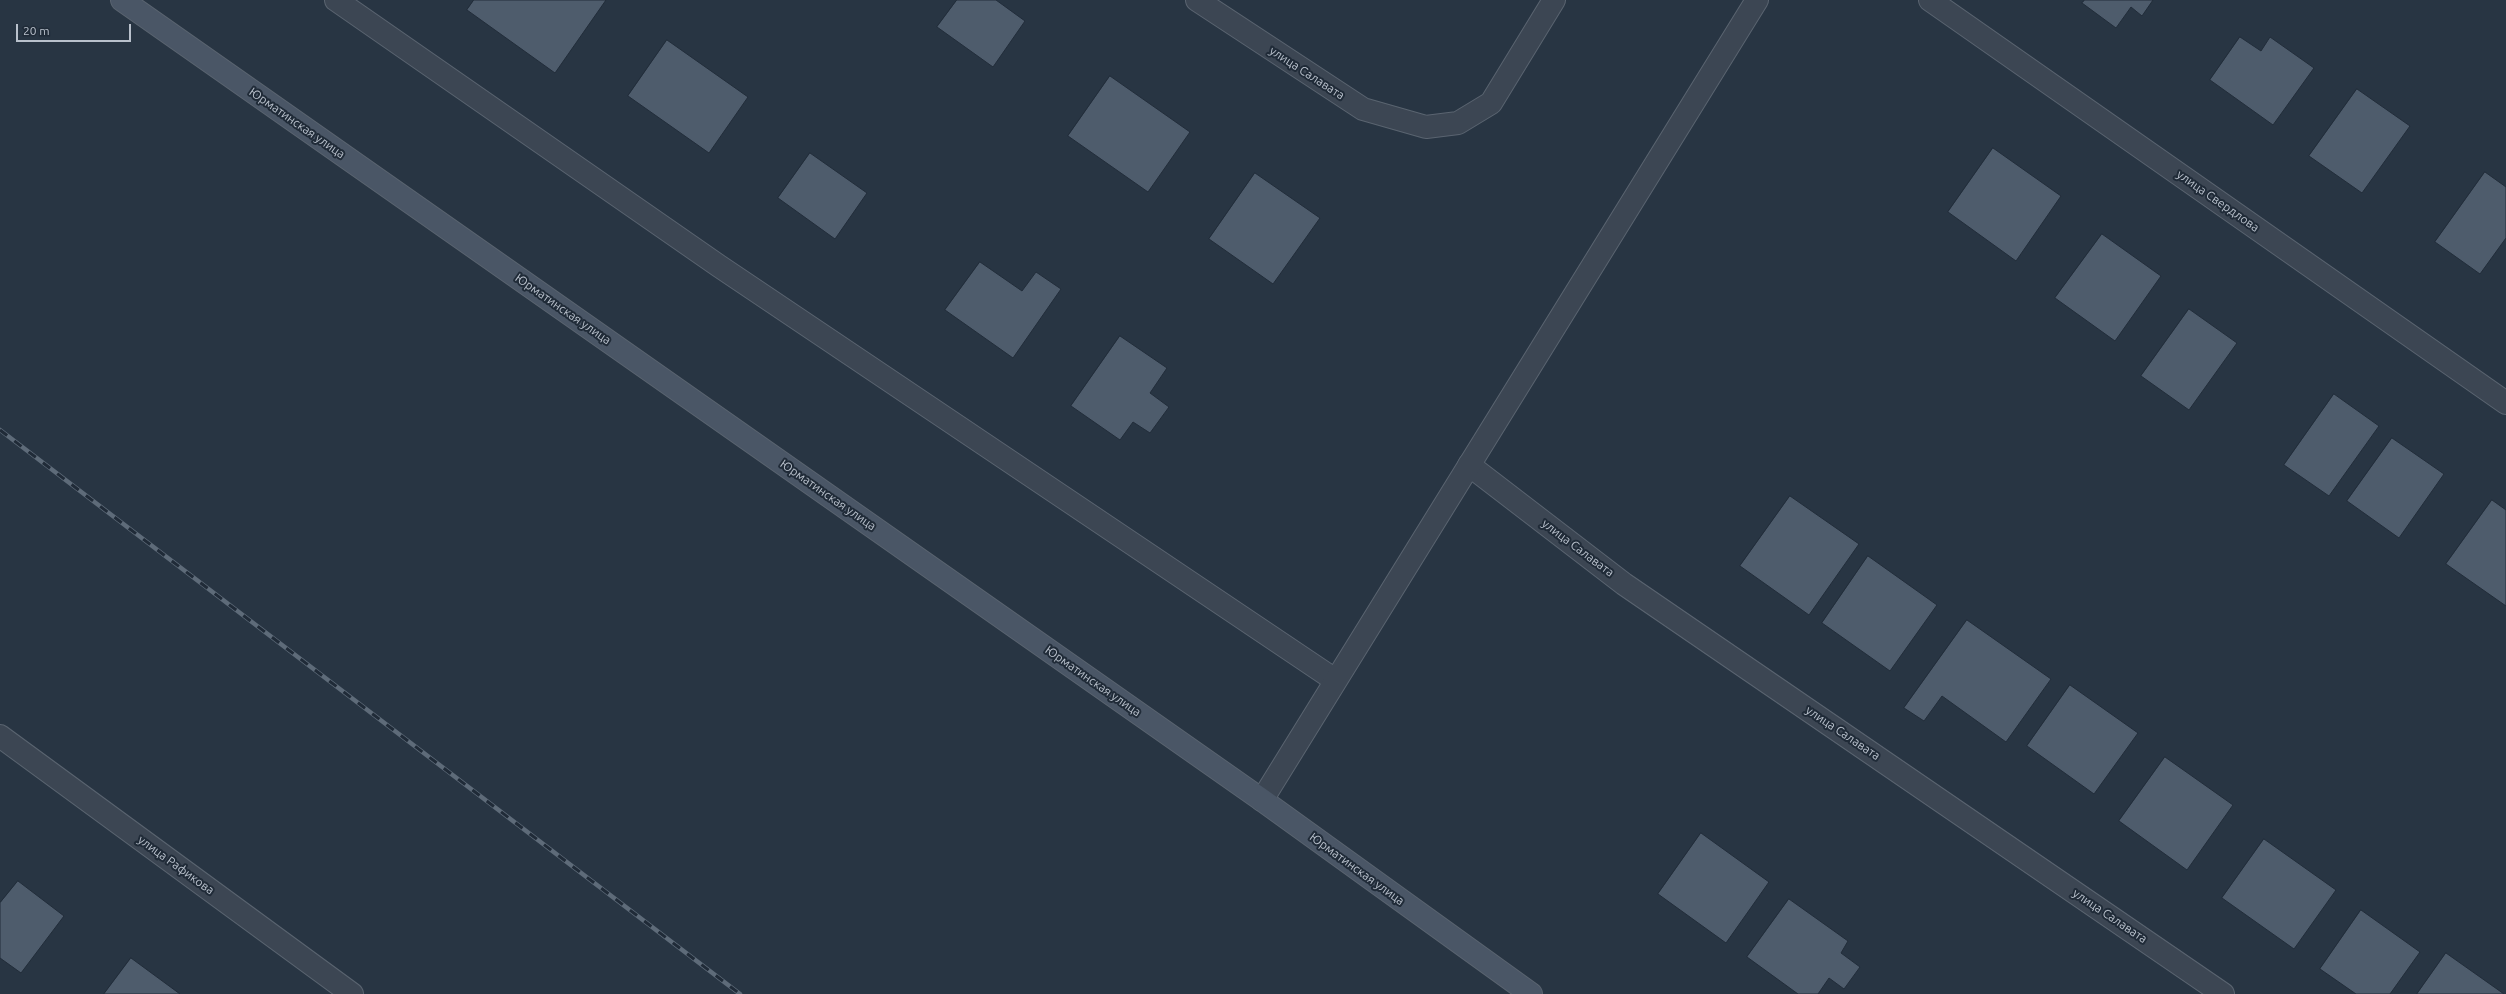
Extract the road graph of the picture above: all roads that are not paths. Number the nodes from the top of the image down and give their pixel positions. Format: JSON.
{"nodes":[{"id":1,"x":122,"y":0,"type":"edge"},
{"id":2,"x":336,"y":0,"type":"edge"},
{"id":3,"x":1197,"y":0,"type":"edge"},
{"id":4,"x":1554,"y":0,"type":"edge"},
{"id":5,"x":1757,"y":0,"type":"edge"},
{"id":6,"x":1930,"y":0,"type":"edge"},
{"id":7,"x":2506,"y":403,"type":"edge"},
{"id":8,"x":1468,"y":465,"type":"junction"},
{"id":9,"x":1336,"y":680,"type":"junction"},
{"id":10,"x":0,"y":736,"type":"edge"},
{"id":11,"x":1262,"y":800,"type":"junction"},
{"id":12,"x":352,"y":994,"type":"edge"},
{"id":13,"x":1531,"y":994,"type":"edge"},
{"id":14,"x":2223,"y":994,"type":"edge"}],
"edges":[{"from":1,"to":11,"type":"main road","name":"Юрматинская улица"},
{"from":2,"to":9,"type":"street"},
{"from":3,"to":4,"type":"street","name":"улица Салавата"},
{"from":5,"to":8,"type":"street"},
{"from":6,"to":7,"type":"street","name":"улица Свердлова"},
{"from":8,"to":9,"type":"street"},
{"from":8,"to":14,"type":"street","name":"улица Салавата"},
{"from":9,"to":11,"type":"street"},
{"from":10,"to":12,"type":"street","name":"улица Рафикова"},
{"from":11,"to":13,"type":"main road","name":"Юрматинская улица"}]}
